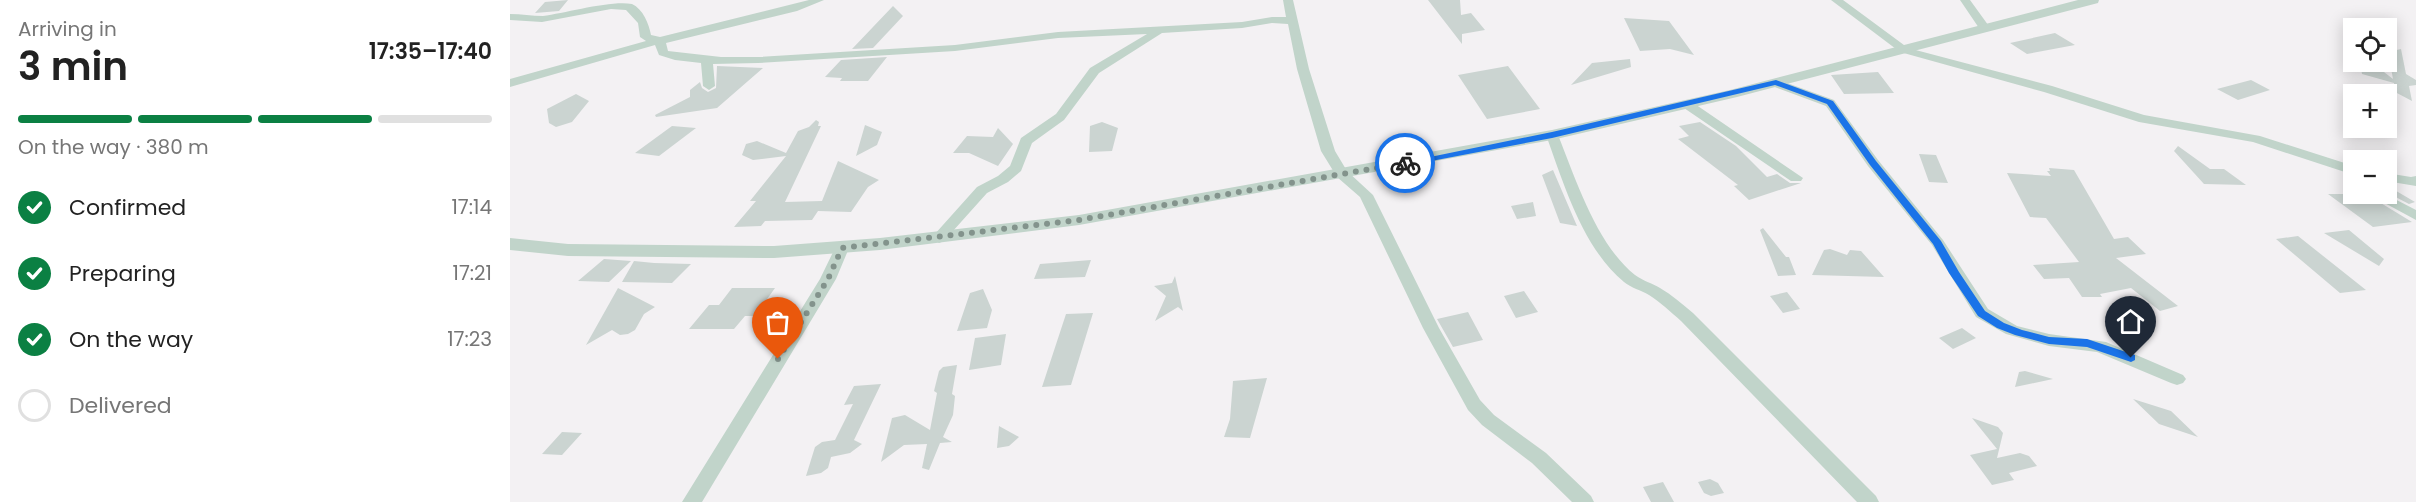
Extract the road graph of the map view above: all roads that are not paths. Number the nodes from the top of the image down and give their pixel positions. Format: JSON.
{"nodes":[{"id":1,"x":819,"y":0,"type":"edge"},
{"id":2,"x":1836,"y":0,"type":"edge"},
{"id":3,"x":1965,"y":0,"type":"edge"},
{"id":4,"x":2093,"y":0,"type":"edge"},
{"id":5,"x":1288,"y":3,"type":"edge"},
{"id":6,"x":791,"y":4,"type":"edge"},
{"id":7,"x":510,"y":17,"type":"edge"},
{"id":8,"x":1272,"y":20,"type":"junction"},
{"id":9,"x":1292,"y":21,"type":"junction"},
{"id":10,"x":1985,"y":28,"type":"junction"},
{"id":11,"x":1158,"y":30,"type":"junction"},
{"id":12,"x":660,"y":41,"type":"junction"},
{"id":13,"x":1904,"y":50,"type":"junction"},
{"id":14,"x":708,"y":59,"type":"junction"},
{"id":15,"x":510,"y":83,"type":"edge"},
{"id":16,"x":1776,"y":83,"type":"junction"},
{"id":17,"x":709,"y":86,"type":"dead end"},
{"id":18,"x":1688,"y":105,"type":"junction"},
{"id":19,"x":1552,"y":135,"type":"junction"},
{"id":20,"x":2343,"y":169,"type":"edge"},
{"id":21,"x":1342,"y":174,"type":"junction"},
{"id":22,"x":1796,"y":178,"type":"dead end"},
{"id":23,"x":2397,"y":179,"type":"edge"},
{"id":24,"x":2416,"y":180,"type":"edge"},
{"id":25,"x":2394,"y":204,"type":"edge"},
{"id":26,"x":2416,"y":216,"type":"edge"},
{"id":27,"x":939,"y":238,"type":"junction"},
{"id":28,"x":510,"y":244,"type":"edge"},
{"id":29,"x":842,"y":248,"type":"junction"},
{"id":30,"x":2177,"y":379,"type":"dead end"},
{"id":31,"x":692,"y":502,"type":"edge"},
{"id":32,"x":1584,"y":502,"type":"edge"},
{"id":33,"x":1869,"y":502,"type":"edge"}],
"edges":[{"from":1,"to":6,"type":"street"},
{"from":2,"to":13,"type":"street"},
{"from":3,"to":10,"type":"street"},
{"from":4,"to":10,"type":"street"},
{"from":5,"to":8,"type":"street"},
{"from":5,"to":9,"type":"street"},
{"from":6,"to":12,"type":"street"},
{"from":7,"to":12,"type":"street"},
{"from":8,"to":9,"type":"street"},
{"from":8,"to":11,"type":"street"},
{"from":9,"to":21,"type":"street"},
{"from":10,"to":13,"type":"street"},
{"from":11,"to":14,"type":"street"},
{"from":11,"to":27,"type":"street"},
{"from":12,"to":14,"type":"street"},
{"from":12,"to":15,"type":"street"},
{"from":13,"to":16,"type":"street"},
{"from":13,"to":20,"type":"street"},
{"from":14,"to":17,"type":"street"},
{"from":16,"to":18,"type":"street"},
{"from":16,"to":30,"type":"street"},
{"from":18,"to":19,"type":"street"},
{"from":18,"to":22,"type":"street"},
{"from":19,"to":21,"type":"street"},
{"from":19,"to":33,"type":"street"},
{"from":21,"to":27,"type":"street"},
{"from":21,"to":32,"type":"street"},
{"from":23,"to":24,"type":"street"},
{"from":25,"to":26,"type":"street"},
{"from":27,"to":29,"type":"street"},
{"from":28,"to":29,"type":"street"},
{"from":29,"to":31,"type":"street"}]}
